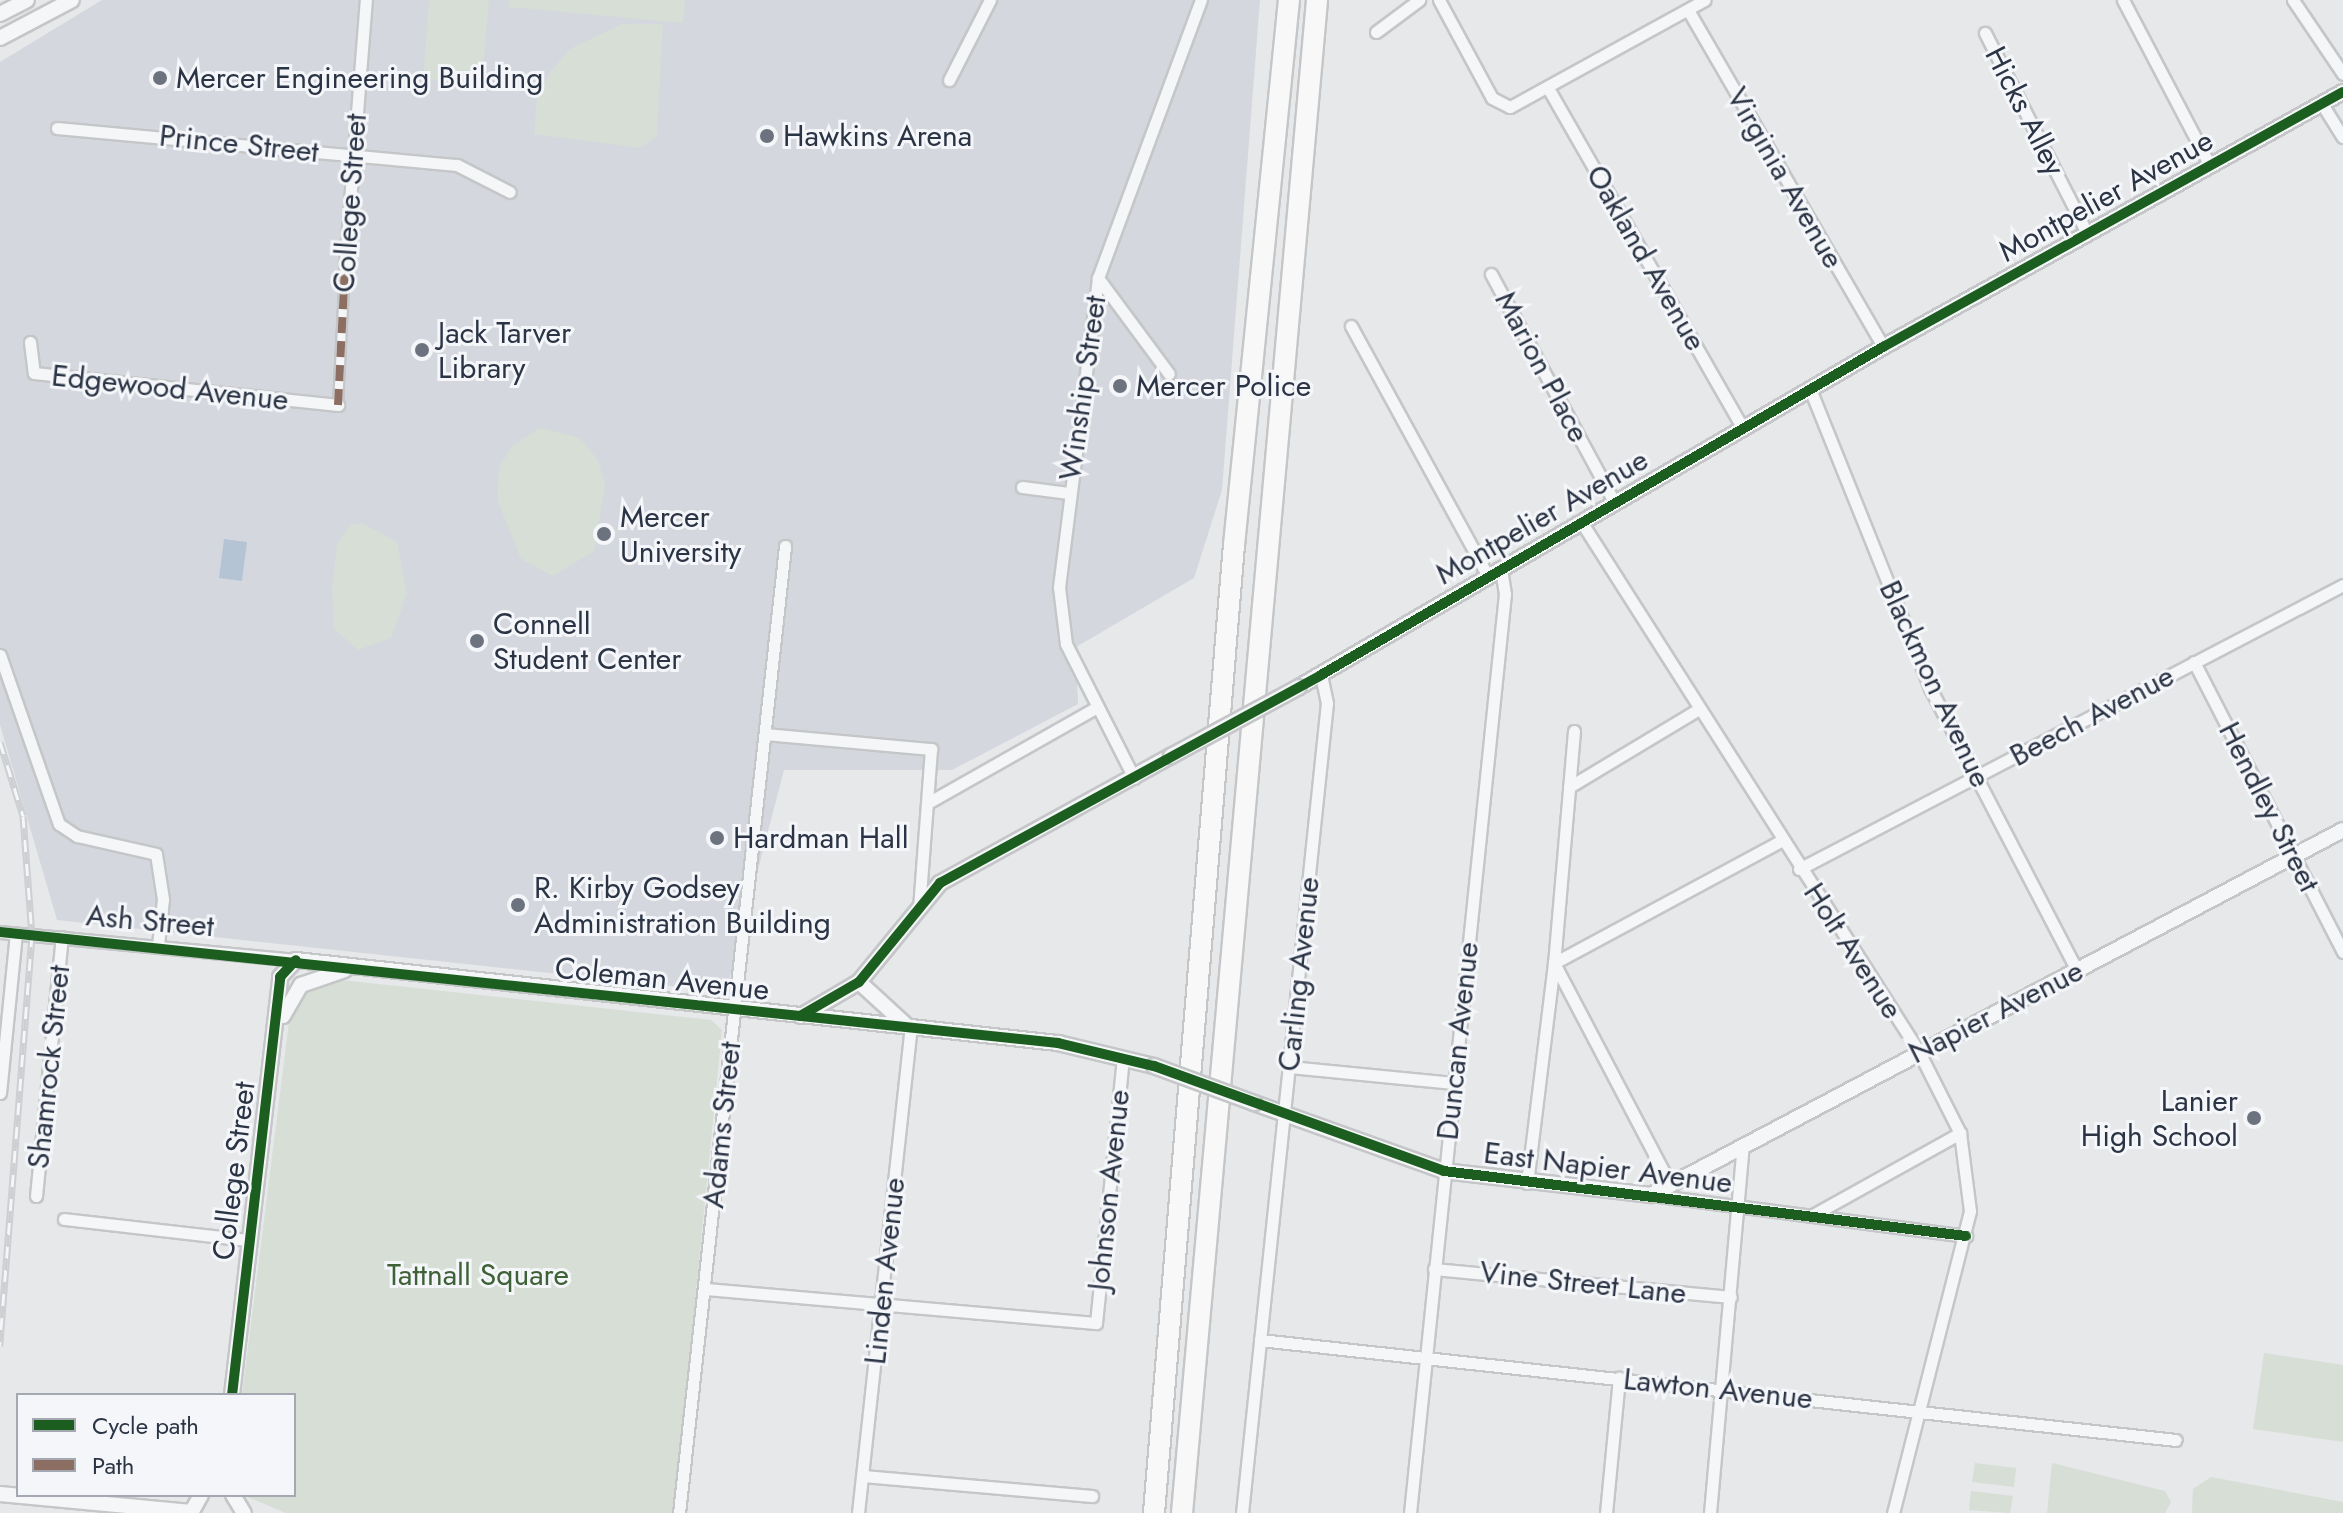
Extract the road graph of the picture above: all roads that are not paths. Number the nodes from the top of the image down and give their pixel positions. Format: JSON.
{"nodes":[{"id":1,"x":27,"y":0,"type":"edge"},
{"id":2,"x":72,"y":0,"type":"edge"},
{"id":3,"x":366,"y":0,"type":"edge"},
{"id":4,"x":990,"y":0,"type":"edge"},
{"id":5,"x":1201,"y":0,"type":"edge"},
{"id":6,"x":1274,"y":0,"type":"edge"},
{"id":7,"x":1289,"y":0,"type":"edge"},
{"id":8,"x":1317,"y":0,"type":"edge"},
{"id":9,"x":1419,"y":0,"type":"edge"},
{"id":10,"x":1439,"y":0,"type":"edge"},
{"id":11,"x":1705,"y":0,"type":"edge"},
{"id":12,"x":2123,"y":0,"type":"edge"},
{"id":13,"x":2293,"y":0,"type":"edge"},
{"id":14,"x":1688,"y":10,"type":"junction"},
{"id":15,"x":0,"y":14,"type":"edge"},
{"id":16,"x":1376,"y":32,"type":"dead end"},
{"id":17,"x":1985,"y":33,"type":"dead end"},
{"id":18,"x":0,"y":38,"type":"edge"},
{"id":19,"x":2343,"y":74,"type":"edge"},
{"id":20,"x":949,"y":80,"type":"dead end"},
{"id":21,"x":1548,"y":88,"type":"junction"},
{"id":22,"x":2343,"y":92,"type":"edge"},
{"id":23,"x":1280,"y":95,"type":"junction"},
{"id":24,"x":2322,"y":104,"type":"junction"},
{"id":25,"x":57,"y":128,"type":"dead end"},
{"id":26,"x":2343,"y":137,"type":"edge"},
{"id":27,"x":352,"y":156,"type":"junction"},
{"id":28,"x":2210,"y":166,"type":"junction"},
{"id":29,"x":510,"y":192,"type":"dead end"},
{"id":30,"x":2087,"y":233,"type":"junction"},
{"id":31,"x":345,"y":265,"type":"joint"},
{"id":32,"x":1491,"y":274,"type":"dead end"},
{"id":33,"x":1098,"y":278,"type":"junction"},
{"id":34,"x":1351,"y":326,"type":"dead end"},
{"id":35,"x":30,"y":342,"type":"dead end"},
{"id":36,"x":1883,"y":347,"type":"junction"},
{"id":37,"x":1169,"y":374,"type":"dead end"},
{"id":38,"x":1810,"y":389,"type":"junction"},
{"id":39,"x":338,"y":405,"type":"joint"},
{"id":40,"x":1743,"y":428,"type":"junction"},
{"id":41,"x":1022,"y":487,"type":"dead end"},
{"id":42,"x":1069,"y":493,"type":"junction"},
{"id":43,"x":1615,"y":503,"type":"junction"},
{"id":44,"x":1582,"y":523,"type":"junction"},
{"id":45,"x":785,"y":546,"type":"dead end"},
{"id":46,"x":1495,"y":573,"type":"junction"},
{"id":47,"x":2343,"y":585,"type":"edge"},
{"id":48,"x":0,"y":655,"type":"edge"},
{"id":49,"x":2194,"y":662,"type":"junction"},
{"id":50,"x":1321,"y":675,"type":"junction"},
{"id":51,"x":1097,"y":707,"type":"junction"},
{"id":52,"x":1699,"y":709,"type":"junction"},
{"id":53,"x":1574,"y":731,"type":"dead end"},
{"id":54,"x":765,"y":734,"type":"junction"},
{"id":55,"x":1976,"y":777,"type":"junction"},
{"id":56,"x":1134,"y":778,"type":"junction"},
{"id":57,"x":1569,"y":787,"type":"junction"},
{"id":58,"x":931,"y":801,"type":"junction"},
{"id":59,"x":2343,"y":830,"type":"edge"},
{"id":60,"x":1781,"y":841,"type":"junction"},
{"id":61,"x":2293,"y":856,"type":"junction"},
{"id":62,"x":1799,"y":869,"type":"junction"},
{"id":63,"x":919,"y":907,"type":"junction"},
{"id":64,"x":0,"y":932,"type":"edge"},
{"id":65,"x":16,"y":934,"type":"junction"},
{"id":66,"x":62,"y":937,"type":"junction"},
{"id":67,"x":158,"y":945,"type":"junction"},
{"id":68,"x":2343,"y":952,"type":"edge"},
{"id":69,"x":296,"y":960,"type":"junction"},
{"id":70,"x":1554,"y":963,"type":"junction"},
{"id":71,"x":359,"y":967,"type":"junction"},
{"id":72,"x":2077,"y":970,"type":"junction"},
{"id":73,"x":859,"y":982,"type":"junction"},
{"id":74,"x":734,"y":1012,"type":"junction"},
{"id":75,"x":797,"y":1017,"type":"junction"},
{"id":76,"x":911,"y":1028,"type":"junction"},
{"id":77,"x":273,"y":1046,"type":"junction"},
{"id":78,"x":1919,"y":1052,"type":"junction"},
{"id":79,"x":1123,"y":1057,"type":"junction"},
{"id":80,"x":1290,"y":1067,"type":"junction"},
{"id":81,"x":1453,"y":1083,"type":"junction"},
{"id":82,"x":0,"y":1093,"type":"edge"},
{"id":83,"x":1254,"y":1103,"type":"joint"},
{"id":84,"x":1284,"y":1116,"type":"junction"},
{"id":85,"x":1960,"y":1133,"type":"junction"},
{"id":86,"x":1743,"y":1145,"type":"junction"},
{"id":87,"x":1444,"y":1171,"type":"junction"},
{"id":88,"x":1527,"y":1183,"type":"junction"},
{"id":89,"x":1670,"y":1184,"type":"junction"},
{"id":90,"x":1651,"y":1195,"type":"junction"},
{"id":91,"x":36,"y":1196,"type":"dead end"},
{"id":92,"x":1739,"y":1210,"type":"junction"},
{"id":93,"x":1810,"y":1217,"type":"junction"},
{"id":94,"x":64,"y":1219,"type":"dead end"},
{"id":95,"x":1966,"y":1236,"type":"junction"},
{"id":96,"x":249,"y":1240,"type":"junction"},
{"id":97,"x":1434,"y":1269,"type":"junction"},
{"id":98,"x":706,"y":1289,"type":"junction"},
{"id":99,"x":1731,"y":1297,"type":"junction"},
{"id":100,"x":881,"y":1303,"type":"junction"},
{"id":101,"x":1260,"y":1340,"type":"junction"},
{"id":102,"x":1425,"y":1359,"type":"junction"},
{"id":103,"x":1619,"y":1378,"type":"junction"},
{"id":104,"x":1722,"y":1390,"type":"junction"},
{"id":105,"x":232,"y":1393,"type":"edge"},
{"id":106,"x":1920,"y":1411,"type":"junction"},
{"id":107,"x":2176,"y":1440,"type":"dead end"},
{"id":108,"x":863,"y":1476,"type":"junction"},
{"id":109,"x":1092,"y":1496,"type":"dead end"},
{"id":110,"x":33,"y":1497,"type":"edge"},
{"id":111,"x":191,"y":1512,"type":"edge"},
{"id":112,"x":679,"y":1513,"type":"edge"},
{"id":113,"x":858,"y":1513,"type":"edge"},
{"id":114,"x":1154,"y":1513,"type":"edge"},
{"id":115,"x":1182,"y":1513,"type":"edge"},
{"id":116,"x":1242,"y":1513,"type":"edge"},
{"id":117,"x":1410,"y":1513,"type":"edge"},
{"id":118,"x":1606,"y":1513,"type":"edge"},
{"id":119,"x":1710,"y":1513,"type":"edge"},
{"id":120,"x":1893,"y":1513,"type":"edge"}],
"edges":[{"from":1,"to":15,"type":"street"},
{"from":2,"to":18,"type":"street"},
{"from":3,"to":27,"type":"street","name":"College Street"},
{"from":4,"to":20,"type":"street"},
{"from":5,"to":33,"type":"street","name":"Winship Street"},
{"from":6,"to":23,"type":"highway"},
{"from":7,"to":23,"type":"highway"},
{"from":8,"to":115,"type":"highway"},
{"from":9,"to":16,"type":"street"},
{"from":10,"to":21,"type":"street"},
{"from":11,"to":14,"type":"street"},
{"from":12,"to":28,"type":"street"},
{"from":13,"to":19,"type":"street"},
{"from":14,"to":21,"type":"street"},
{"from":14,"to":36,"type":"street","name":"Virginia Avenue"},
{"from":17,"to":30,"type":"street","name":"Hicks Alley"},
{"from":21,"to":40,"type":"street","name":"Oakland Avenue"},
{"from":22,"to":24,"type":"street","name":"Montpelier Avenue"},
{"from":23,"to":114,"type":"highway"},
{"from":24,"to":26,"type":"street"},
{"from":24,"to":28,"type":"street","name":"Montpelier Avenue"},
{"from":25,"to":27,"type":"street","name":"Prince Street"},
{"from":27,"to":29,"type":"street","name":"Prince Street"},
{"from":27,"to":31,"type":"street","name":"College Street"},
{"from":28,"to":30,"type":"street","name":"Montpelier Avenue"},
{"from":30,"to":36,"type":"street","name":"Montpelier Avenue"},
{"from":31,"to":39,"type":"street","name":"College Street"},
{"from":32,"to":43,"type":"street","name":"Marion Place"},
{"from":33,"to":37,"type":"street"},
{"from":33,"to":42,"type":"street","name":"Winship Street"},
{"from":34,"to":46,"type":"street","name":"Duncan Avenue"},
{"from":35,"to":39,"type":"street","name":"Edgewood Avenue"},
{"from":36,"to":38,"type":"street","name":"Montpelier Avenue"},
{"from":38,"to":40,"type":"street","name":"Montpelier Avenue"},
{"from":38,"to":55,"type":"street","name":"Blackmon Avenue"},
{"from":40,"to":43,"type":"street","name":"Montpelier Avenue"},
{"from":41,"to":42,"type":"street"},
{"from":42,"to":51,"type":"street","name":"Winship Street"},
{"from":43,"to":44,"type":"street","name":"Montpelier Avenue"},
{"from":44,"to":46,"type":"street","name":"Montpelier Avenue"},
{"from":44,"to":52,"type":"street","name":"Holt Avenue"},
{"from":45,"to":54,"type":"street","name":"Adams Street"},
{"from":46,"to":50,"type":"street","name":"Montpelier Avenue"},
{"from":46,"to":81,"type":"street","name":"Duncan Avenue"},
{"from":47,"to":49,"type":"street","name":"Beech Avenue"},
{"from":48,"to":67,"type":"street"},
{"from":49,"to":55,"type":"street","name":"Beech Avenue"},
{"from":49,"to":61,"type":"street","name":"Hendley Street"},
{"from":50,"to":56,"type":"street","name":"Montpelier Avenue","bridge":true},
{"from":50,"to":80,"type":"street","name":"Carling Avenue"},
{"from":51,"to":56,"type":"street","name":"Winship Street"},
{"from":51,"to":58,"type":"street"},
{"from":52,"to":57,"type":"street"},
{"from":52,"to":60,"type":"street","name":"Holt Avenue"},
{"from":53,"to":57,"type":"street"},
{"from":54,"to":58,"type":"street"},
{"from":54,"to":74,"type":"street","name":"Adams Street"},
{"from":55,"to":62,"type":"street","name":"Beech Avenue"},
{"from":55,"to":72,"type":"street","name":"Blackmon Avenue"},
{"from":56,"to":63,"type":"street","name":"Montpelier Avenue"},
{"from":57,"to":70,"type":"street"},
{"from":58,"to":63,"type":"street"},
{"from":59,"to":61,"type":"street","name":"Napier Avenue"},
{"from":60,"to":62,"type":"street","name":"Holt Avenue"},
{"from":60,"to":70,"type":"street"},
{"from":61,"to":68,"type":"street","name":"Hendley Street"},
{"from":61,"to":72,"type":"street","name":"Napier Avenue"},
{"from":62,"to":78,"type":"street","name":"Holt Avenue"},
{"from":63,"to":73,"type":"street","name":"Montpelier Avenue"},
{"from":64,"to":65,"type":"street","name":"Ash Street"},
{"from":65,"to":66,"type":"street","name":"Ash Street"},
{"from":65,"to":82,"type":"street","name":"Shamrock Street"},
{"from":66,"to":67,"type":"street","name":"Ash Street"},
{"from":66,"to":91,"type":"street","name":"Shamrock Street"},
{"from":67,"to":69,"type":"street","name":"Ash Street"},
{"from":69,"to":71,"type":"street","name":"Coleman Avenue"},
{"from":69,"to":77,"type":"street","name":"College Street"},
{"from":70,"to":88,"type":"street"},
{"from":70,"to":89,"type":"street"},
{"from":71,"to":74,"type":"street","name":"Coleman Avenue"},
{"from":71,"to":77,"type":"street"},
{"from":72,"to":78,"type":"street","name":"Napier Avenue"},
{"from":73,"to":75,"type":"street","name":"Montpelier Avenue"},
{"from":73,"to":76,"type":"street"},
{"from":74,"to":75,"type":"street","name":"Coleman Avenue"},
{"from":74,"to":98,"type":"street","name":"Adams Street"},
{"from":75,"to":76,"type":"street","name":"Coleman Avenue"},
{"from":76,"to":79,"type":"street","name":"Coleman Avenue"},
{"from":76,"to":100,"type":"street","name":"Linden Avenue"},
{"from":77,"to":96,"type":"street","name":"College Street"},
{"from":78,"to":85,"type":"street","name":"Holt Avenue"},
{"from":78,"to":86,"type":"street","name":"Napier Avenue"},
{"from":79,"to":83,"type":"street","name":"Coleman Avenue","bridge":true},
{"from":79,"to":100,"type":"street","name":"Johnson Avenue"},
{"from":80,"to":81,"type":"street"},
{"from":80,"to":84,"type":"street","name":"Carling Avenue"},
{"from":81,"to":87,"type":"street","name":"Duncan Avenue"},
{"from":83,"to":84,"type":"street","name":"East Napier Avenue"},
{"from":84,"to":87,"type":"street","name":"East Napier Avenue"},
{"from":84,"to":101,"type":"street","name":"Carling Avenue"},
{"from":85,"to":93,"type":"street"},
{"from":85,"to":95,"type":"street","name":"Holt Avenue"},
{"from":86,"to":89,"type":"street","name":"Napier Avenue"},
{"from":86,"to":92,"type":"street"},
{"from":87,"to":88,"type":"street","name":"East Napier Avenue"},
{"from":87,"to":97,"type":"street","name":"Duncan Avenue"},
{"from":88,"to":90,"type":"street","name":"East Napier Avenue"},
{"from":89,"to":90,"type":"street","name":"Napier Avenue"},
{"from":90,"to":92,"type":"street","name":"East Napier Avenue"},
{"from":92,"to":93,"type":"street","name":"East Napier Avenue"},
{"from":92,"to":99,"type":"street"},
{"from":93,"to":95,"type":"street","name":"East Napier Avenue"},
{"from":94,"to":96,"type":"street"},
{"from":95,"to":106,"type":"street","name":"Holt Avenue"},
{"from":96,"to":105,"type":"street","name":"College Street"},
{"from":97,"to":99,"type":"street","name":"Vine Street Lane"},
{"from":97,"to":102,"type":"street","name":"Duncan Avenue"},
{"from":98,"to":100,"type":"street"},
{"from":98,"to":112,"type":"street","name":"Adams Street"},
{"from":99,"to":104,"type":"street"},
{"from":100,"to":108,"type":"street","name":"Linden Avenue"},
{"from":101,"to":102,"type":"street","name":"Lawton Avenue"},
{"from":101,"to":116,"type":"street","name":"Carling Avenue"},
{"from":102,"to":103,"type":"street","name":"Lawton Avenue"},
{"from":102,"to":117,"type":"street","name":"Duncan Avenue"},
{"from":103,"to":104,"type":"street","name":"Lawton Avenue"},
{"from":103,"to":118,"type":"street"},
{"from":104,"to":106,"type":"street","name":"Lawton Avenue"},
{"from":104,"to":119,"type":"street"},
{"from":106,"to":107,"type":"street","name":"Lawton Avenue"},
{"from":106,"to":120,"type":"street","name":"Holt Avenue"},
{"from":108,"to":109,"type":"street"},
{"from":108,"to":113,"type":"street","name":"Linden Avenue"},
{"from":110,"to":111,"type":"street"}]}
